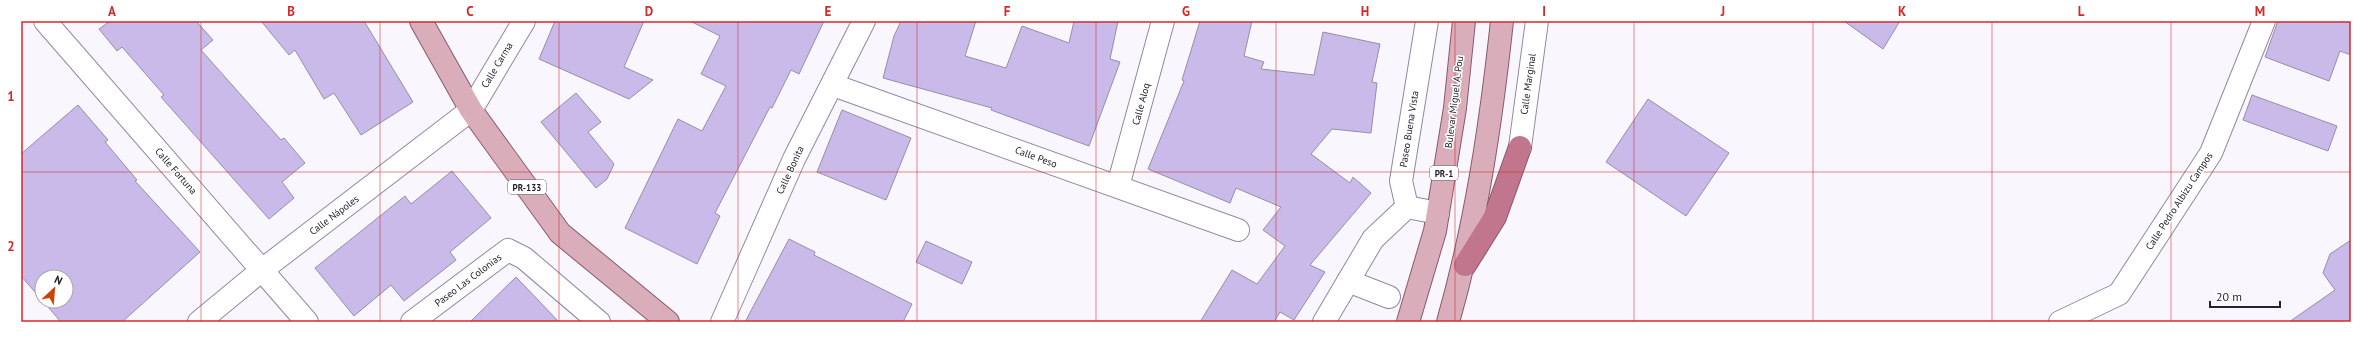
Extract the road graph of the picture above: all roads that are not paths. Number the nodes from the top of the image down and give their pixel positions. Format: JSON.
{"nodes":[{"id":1,"x":45,"y":21,"type":"edge"},
{"id":2,"x":421,"y":21,"type":"edge"},
{"id":3,"x":524,"y":21,"type":"edge"},
{"id":4,"x":864,"y":21,"type":"edge"},
{"id":5,"x":1163,"y":21,"type":"edge"},
{"id":6,"x":1427,"y":21,"type":"edge"},
{"id":7,"x":1464,"y":21,"type":"edge"},
{"id":8,"x":1502,"y":21,"type":"edge"},
{"id":9,"x":1537,"y":21,"type":"edge"},
{"id":10,"x":2264,"y":21,"type":"edge"},
{"id":11,"x":833,"y":85,"type":"junction"},
{"id":12,"x":471,"y":110,"type":"junction"},
{"id":13,"x":1520,"y":147,"type":"joint"},
{"id":14,"x":1118,"y":186,"type":"junction"},
{"id":15,"x":1407,"y":206,"type":"junction"},
{"id":16,"x":1438,"y":213,"type":"junction"},
{"id":17,"x":1238,"y":230,"type":"dead end"},
{"id":18,"x":1464,"y":264,"type":"junction"},
{"id":19,"x":262,"y":270,"type":"junction"},
{"id":20,"x":1348,"y":281,"type":"junction"},
{"id":21,"x":1389,"y":297,"type":"dead end"},
{"id":22,"x":199,"y":322,"type":"edge"},
{"id":23,"x":307,"y":322,"type":"edge"},
{"id":24,"x":412,"y":322,"type":"edge"},
{"id":25,"x":599,"y":322,"type":"edge"},
{"id":26,"x":668,"y":322,"type":"edge"},
{"id":27,"x":722,"y":322,"type":"edge"},
{"id":28,"x":1324,"y":322,"type":"edge"},
{"id":29,"x":1408,"y":322,"type":"edge"},
{"id":30,"x":1448,"y":322,"type":"edge"},
{"id":31,"x":2060,"y":322,"type":"edge"}],
"edges":[{"from":1,"to":19,"type":"street","name":"Calle Fortuna"},
{"from":2,"to":12,"type":"main road","number":"PR-133"},
{"from":3,"to":12,"type":"street","name":"Calle Carma"},
{"from":4,"to":11,"type":"street","name":"Calle Bonita"},
{"from":5,"to":14,"type":"street","name":"Calle Aloq"},
{"from":6,"to":15,"type":"street","name":"Paseo Buena Vista"},
{"from":7,"to":16,"type":"main road","name":"Bulevar Miguel A. Pou","number":"PR-1"},
{"from":8,"to":18,"type":"main road"},
{"from":9,"to":13,"type":"street","name":"Calle Marginal"},
{"from":10,"to":31,"type":"street","name":"Calle Pedro Albizu Campos"},
{"from":11,"to":14,"type":"street","name":"Calle Peso"},
{"from":11,"to":27,"type":"street","name":"Calle Bonita"},
{"from":12,"to":19,"type":"street","name":"Calle Nápoles"},
{"from":12,"to":26,"type":"main road","number":"PR-133"},
{"from":13,"to":18,"type":"highway"},
{"from":14,"to":17,"type":"street","name":"Calle Peso"},
{"from":15,"to":16,"type":"street"},
{"from":15,"to":20,"type":"street"},
{"from":16,"to":29,"type":"main road","name":"Bulevar Miguel A. Pou","number":"PR-1"},
{"from":18,"to":30,"type":"main road"},
{"from":19,"to":22,"type":"street","name":"Calle Nápoles"},
{"from":19,"to":23,"type":"street","name":"Calle Fortuna"},
{"from":20,"to":21,"type":"street"},
{"from":20,"to":28,"type":"street"},
{"from":24,"to":25,"type":"street","name":"Paseo Las Colonias"}]}
